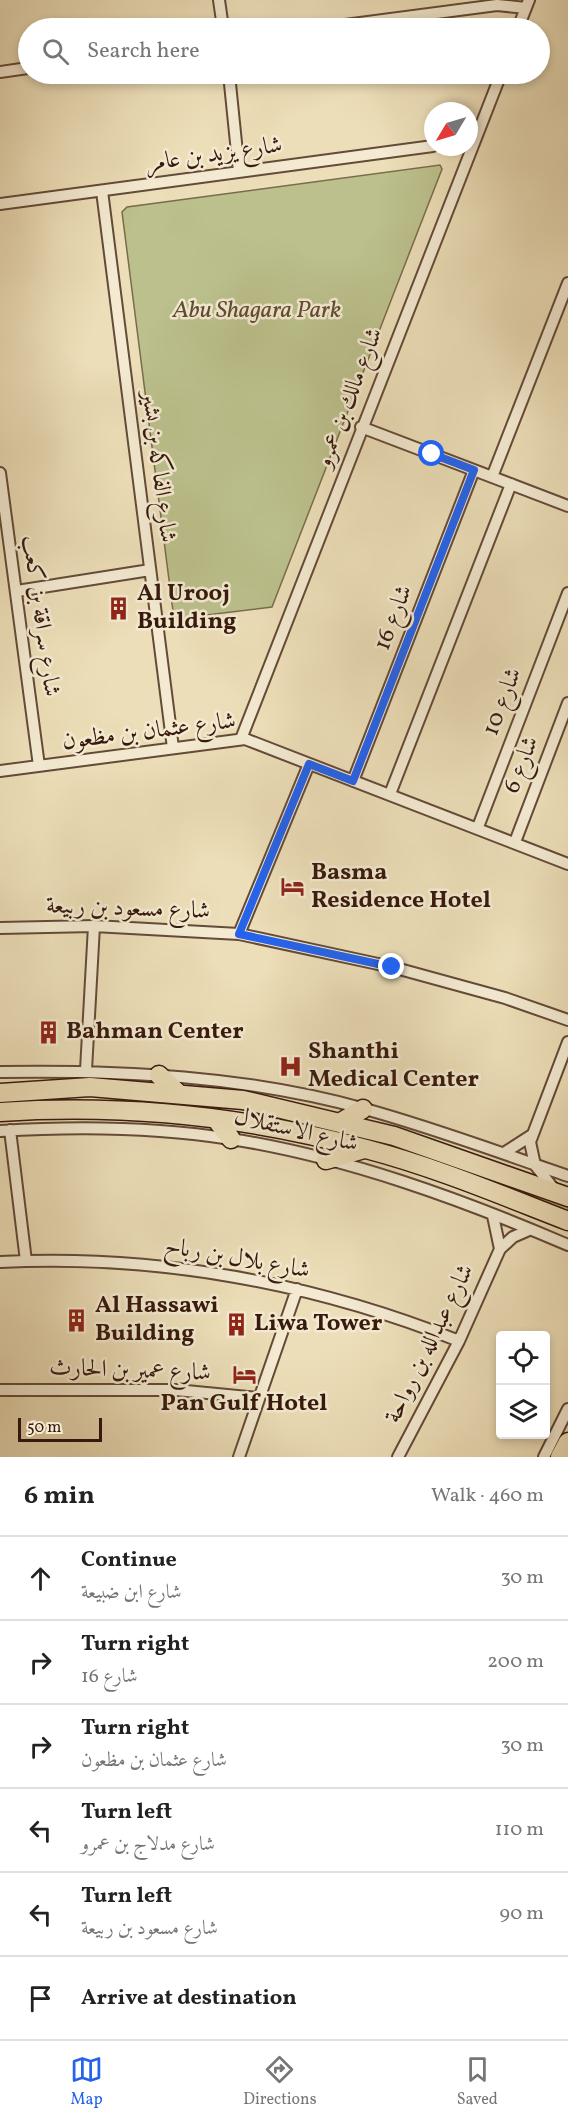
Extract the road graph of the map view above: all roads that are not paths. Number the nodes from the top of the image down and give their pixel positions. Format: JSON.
{"nodes":[{"id":1,"x":219,"y":0,"type":"edge"},
{"id":2,"x":528,"y":4,"type":"edge"},
{"id":3,"x":222,"y":18,"type":"edge"},
{"id":4,"x":398,"y":18,"type":"edge"},
{"id":5,"x":522,"y":18,"type":"edge"},
{"id":6,"x":18,"y":69,"type":"edge"},
{"id":7,"x":0,"y":72,"type":"edge"},
{"id":8,"x":230,"y":84,"type":"edge"},
{"id":9,"x":497,"y":84,"type":"edge"},
{"id":10,"x":478,"y":126,"type":"edge"},
{"id":11,"x":424,"y":147,"type":"edge"},
{"id":12,"x":465,"y":156,"type":"edge"},
{"id":13,"x":239,"y":172,"type":"junction"},
{"id":14,"x":102,"y":191,"type":"junction"},
{"id":15,"x":0,"y":204,"type":"edge"},
{"id":16,"x":568,"y":283,"type":"edge"},
{"id":17,"x":361,"y":427,"type":"junction"},
{"id":18,"x":474,"y":470,"type":"junction"},
{"id":19,"x":0,"y":473,"type":"edge"},
{"id":20,"x":492,"y":477,"type":"junction"},
{"id":21,"x":511,"y":484,"type":"junction"},
{"id":22,"x":568,"y":506,"type":"edge"},
{"id":23,"x":150,"y":570,"type":"junction"},
{"id":24,"x":17,"y":591,"type":"junction"},
{"id":25,"x":568,"y":593,"type":"edge"},
{"id":26,"x":568,"y":703,"type":"edge"},
{"id":27,"x":241,"y":739,"type":"junction"},
{"id":28,"x":173,"y":748,"type":"junction"},
{"id":29,"x":309,"y":764,"type":"junction"},
{"id":30,"x":39,"y":766,"type":"junction"},
{"id":31,"x":0,"y":771,"type":"edge"},
{"id":32,"x":353,"y":781,"type":"junction"},
{"id":33,"x":390,"y":794,"type":"junction"},
{"id":34,"x":478,"y":827,"type":"junction"},
{"id":35,"x":515,"y":842,"type":"junction"},
{"id":36,"x":568,"y":864,"type":"edge"},
{"id":37,"x":94,"y":926,"type":"junction"},
{"id":38,"x":0,"y":928,"type":"edge"},
{"id":39,"x":239,"y":934,"type":"junction"},
{"id":40,"x":568,"y":1020,"type":"edge"},
{"id":41,"x":568,"y":1042,"type":"edge"},
{"id":42,"x":86,"y":1070,"type":"junction"},
{"id":43,"x":0,"y":1072,"type":"edge"},
{"id":44,"x":159,"y":1075,"type":"junction"},
{"id":45,"x":0,"y":1093,"type":"edge"},
{"id":46,"x":178,"y":1094,"type":"junction"},
{"id":47,"x":243,"y":1100,"type":"junction"},
{"id":48,"x":363,"y":1108,"type":"junction"},
{"id":49,"x":0,"y":1112,"type":"edge"},
{"id":50,"x":188,"y":1116,"type":"junction"},
{"id":51,"x":216,"y":1119,"type":"junction"},
{"id":52,"x":341,"y":1122,"type":"junction"},
{"id":53,"x":5,"y":1130,"type":"edge"},
{"id":54,"x":532,"y":1135,"type":"junction"},
{"id":55,"x":231,"y":1139,"type":"junction"},
{"id":56,"x":365,"y":1148,"type":"junction"},
{"id":57,"x":504,"y":1152,"type":"junction"},
{"id":58,"x":326,"y":1160,"type":"junction"},
{"id":59,"x":535,"y":1165,"type":"junction"},
{"id":60,"x":568,"y":1176,"type":"edge"},
{"id":61,"x":564,"y":1196,"type":"edge"},
{"id":62,"x":525,"y":1204,"type":"junction"},
{"id":63,"x":493,"y":1216,"type":"junction"},
{"id":64,"x":568,"y":1221,"type":"edge"},
{"id":65,"x":529,"y":1230,"type":"junction"},
{"id":66,"x":568,"y":1234,"type":"edge"},
{"id":67,"x":568,"y":1245,"type":"edge"},
{"id":68,"x":500,"y":1249,"type":"junction"},
{"id":69,"x":26,"y":1260,"type":"junction"},
{"id":70,"x":0,"y":1262,"type":"edge"},
{"id":71,"x":297,"y":1289,"type":"junction"},
{"id":72,"x":459,"y":1341,"type":"junction"},
{"id":73,"x":0,"y":1390,"type":"edge"},
{"id":74,"x":259,"y":1398,"type":"junction"},
{"id":75,"x":568,"y":1409,"type":"edge"},
{"id":76,"x":568,"y":1442,"type":"edge"},
{"id":77,"x":239,"y":1457,"type":"edge"},
{"id":78,"x":398,"y":1457,"type":"edge"},
{"id":79,"x":544,"y":1457,"type":"edge"},
{"id":80,"x":560,"y":1457,"type":"edge"}],
"edges":[{"from":1,"to":3,"type":"street"},
{"from":2,"to":4,"type":"street"},
{"from":2,"to":5,"type":"street"},
{"from":6,"to":7,"type":"street"},
{"from":8,"to":13,"type":"street"},
{"from":9,"to":10,"type":"street","name":"شارع مالك بن عمرو"},
{"from":11,"to":13,"type":"street","name":"شارع يزيد بن عامر"},
{"from":12,"to":17,"type":"street","name":"شارع مالك بن عمرو"},
{"from":13,"to":14,"type":"street","name":"شارع يزيد بن عامر"},
{"from":14,"to":15,"type":"street","name":"شارع يزيد بن عامر"},
{"from":14,"to":23,"type":"street","name":"شارع الفاكه بن بشير"},
{"from":16,"to":20,"type":"street"},
{"from":17,"to":18,"type":"street"},
{"from":17,"to":27,"type":"street","name":"شارع مالك بن عمرو"},
{"from":18,"to":20,"type":"street"},
{"from":18,"to":32,"type":"street","name":"شارع 16"},
{"from":19,"to":24,"type":"street","name":"شارع سراقة بن كعب"},
{"from":20,"to":21,"type":"street"},
{"from":21,"to":22,"type":"street"},
{"from":21,"to":33,"type":"street"},
{"from":23,"to":24,"type":"street"},
{"from":23,"to":28,"type":"street","name":"شارع الفاكه بن بشير"},
{"from":24,"to":30,"type":"street","name":"شارع سراقة بن كعب"},
{"from":25,"to":34,"type":"street","name":"شارع 10"},
{"from":26,"to":35,"type":"street","name":"شارع 6"},
{"from":27,"to":28,"type":"street","name":"شارع عثمان بن مظعون"},
{"from":27,"to":29,"type":"street","name":"شارع عثمان بن مظعون"},
{"from":28,"to":30,"type":"street","name":"شارع عثمان بن مظعون"},
{"from":29,"to":32,"type":"street","name":"شارع عثمان بن مظعون"},
{"from":29,"to":39,"type":"street"},
{"from":30,"to":31,"type":"street","name":"شارع عثمان بن مظعون"},
{"from":32,"to":33,"type":"street","name":"شارع عثمان بن مظعون"},
{"from":33,"to":34,"type":"street","name":"شارع عثمان بن مظعون"},
{"from":34,"to":35,"type":"street","name":"شارع عثمان بن مظعون"},
{"from":35,"to":36,"type":"street","name":"شارع عثمان بن مظعون"},
{"from":37,"to":38,"type":"street","name":"شارع مسعود بن ربيعة"},
{"from":37,"to":39,"type":"street","name":"شارع مسعود بن ربيعة"},
{"from":37,"to":42,"type":"street"},
{"from":39,"to":40,"type":"street","name":"شارع مسعود بن ربيعة"},
{"from":41,"to":54,"type":"street"},
{"from":42,"to":43,"type":"street","name":"شارع الاستقلال"},
{"from":42,"to":44,"type":"street","name":"شارع الاستقلال"},
{"from":44,"to":46,"type":"main road"},
{"from":44,"to":48,"type":"street","name":"شارع الاستقلال"},
{"from":45,"to":46,"type":"main road","name":"شارع الاستقلال"},
{"from":46,"to":47,"type":"main road","name":"شارع الاستقلال"},
{"from":47,"to":50,"type":"main road"},
{"from":47,"to":52,"type":"main road","name":"شارع الاستقلال"},
{"from":48,"to":52,"type":"main road"},
{"from":48,"to":57,"type":"street","name":"شارع الاستقلال"},
{"from":49,"to":50,"type":"main road","name":"شارع الاستقلال"},
{"from":50,"to":51,"type":"main road","name":"شارع الاستقلال"},
{"from":51,"to":55,"type":"main road"},
{"from":51,"to":56,"type":"main road","name":"شارع الاستقلال"},
{"from":52,"to":61,"type":"main road","name":"شارع الاستقلال"},
{"from":53,"to":55,"type":"street","name":"شارع الاستقلال"},
{"from":53,"to":69,"type":"street"},
{"from":54,"to":57,"type":"street"},
{"from":54,"to":59,"type":"street"},
{"from":55,"to":58,"type":"street","name":"شارع الاستقلال"},
{"from":56,"to":58,"type":"main road"},
{"from":56,"to":62,"type":"main road","name":"شارع الاستقلال"},
{"from":57,"to":59,"type":"street","name":"شارع الاستقلال"},
{"from":58,"to":63,"type":"street","name":"شارع الاستقلال"},
{"from":59,"to":60,"type":"street","name":"شارع الاستقلال"},
{"from":59,"to":61,"type":"street"},
{"from":62,"to":64,"type":"main road","name":"شارع الاستقلال"},
{"from":62,"to":66,"type":"main road"},
{"from":63,"to":65,"type":"street","name":"شارع الاستقلال"},
{"from":63,"to":68,"type":"street","name":"شارع عبدالله بن رواحة"},
{"from":65,"to":67,"type":"street","name":"شارع الاستقلال"},
{"from":65,"to":68,"type":"street","name":"شارع عبدالله بن رواحة"},
{"from":68,"to":72,"type":"street","name":"شارع عبدالله بن رواحة"},
{"from":69,"to":70,"type":"street","name":"شارع بلال بن رباح"},
{"from":69,"to":71,"type":"street","name":"شارع بلال بن رباح"},
{"from":71,"to":72,"type":"street","name":"شارع بلال بن رباح"},
{"from":71,"to":74,"type":"street"},
{"from":72,"to":78,"type":"street","name":"شارع عبدالله بن رواحة"},
{"from":73,"to":74,"type":"street","name":"شارع عمير بن الحارث"},
{"from":74,"to":77,"type":"street"},
{"from":75,"to":79,"type":"street"},
{"from":76,"to":80,"type":"main road"}]}
